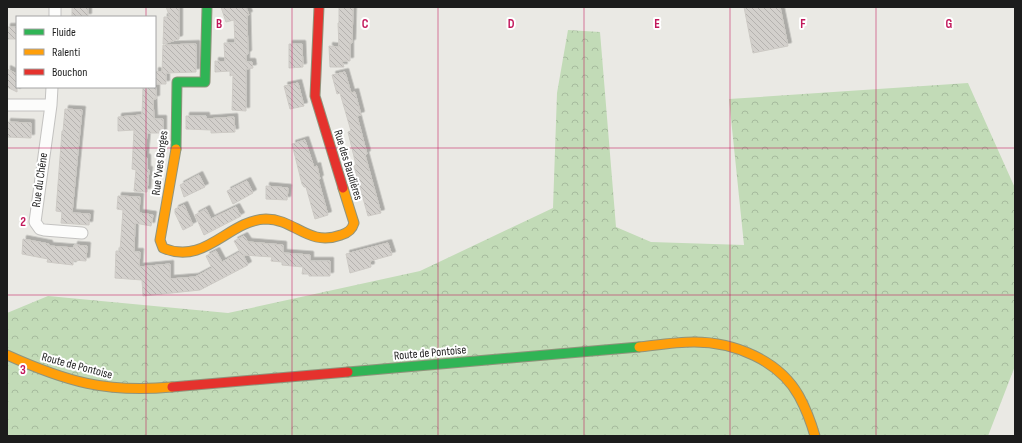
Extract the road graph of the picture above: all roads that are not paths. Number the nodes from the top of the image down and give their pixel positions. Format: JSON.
{"nodes":[{"id":1,"x":208,"y":7,"type":"edge"},
{"id":2,"x":319,"y":7,"type":"edge"},
{"id":3,"x":52,"y":88,"type":"edge"},
{"id":4,"x":7,"y":105,"type":"edge"},
{"id":5,"x":51,"y":105,"type":"junction"},
{"id":6,"x":256,"y":221,"type":"joint"},
{"id":7,"x":82,"y":233,"type":"dead end"},
{"id":8,"x":7,"y":355,"type":"edge"},
{"id":9,"x":815,"y":436,"type":"edge"}],
"edges":[{"from":1,"to":6,"type":"street","name":"Rue Yves Borges"},
{"from":2,"to":6,"type":"street","name":"Rue des Baudières"},
{"from":3,"to":5,"type":"street","name":"Rue du Chêne"},
{"from":4,"to":5,"type":"street"},
{"from":5,"to":7,"type":"street","name":"Rue du Chêne"},
{"from":8,"to":9,"type":"street","name":"Route de Pontoise"}]}
